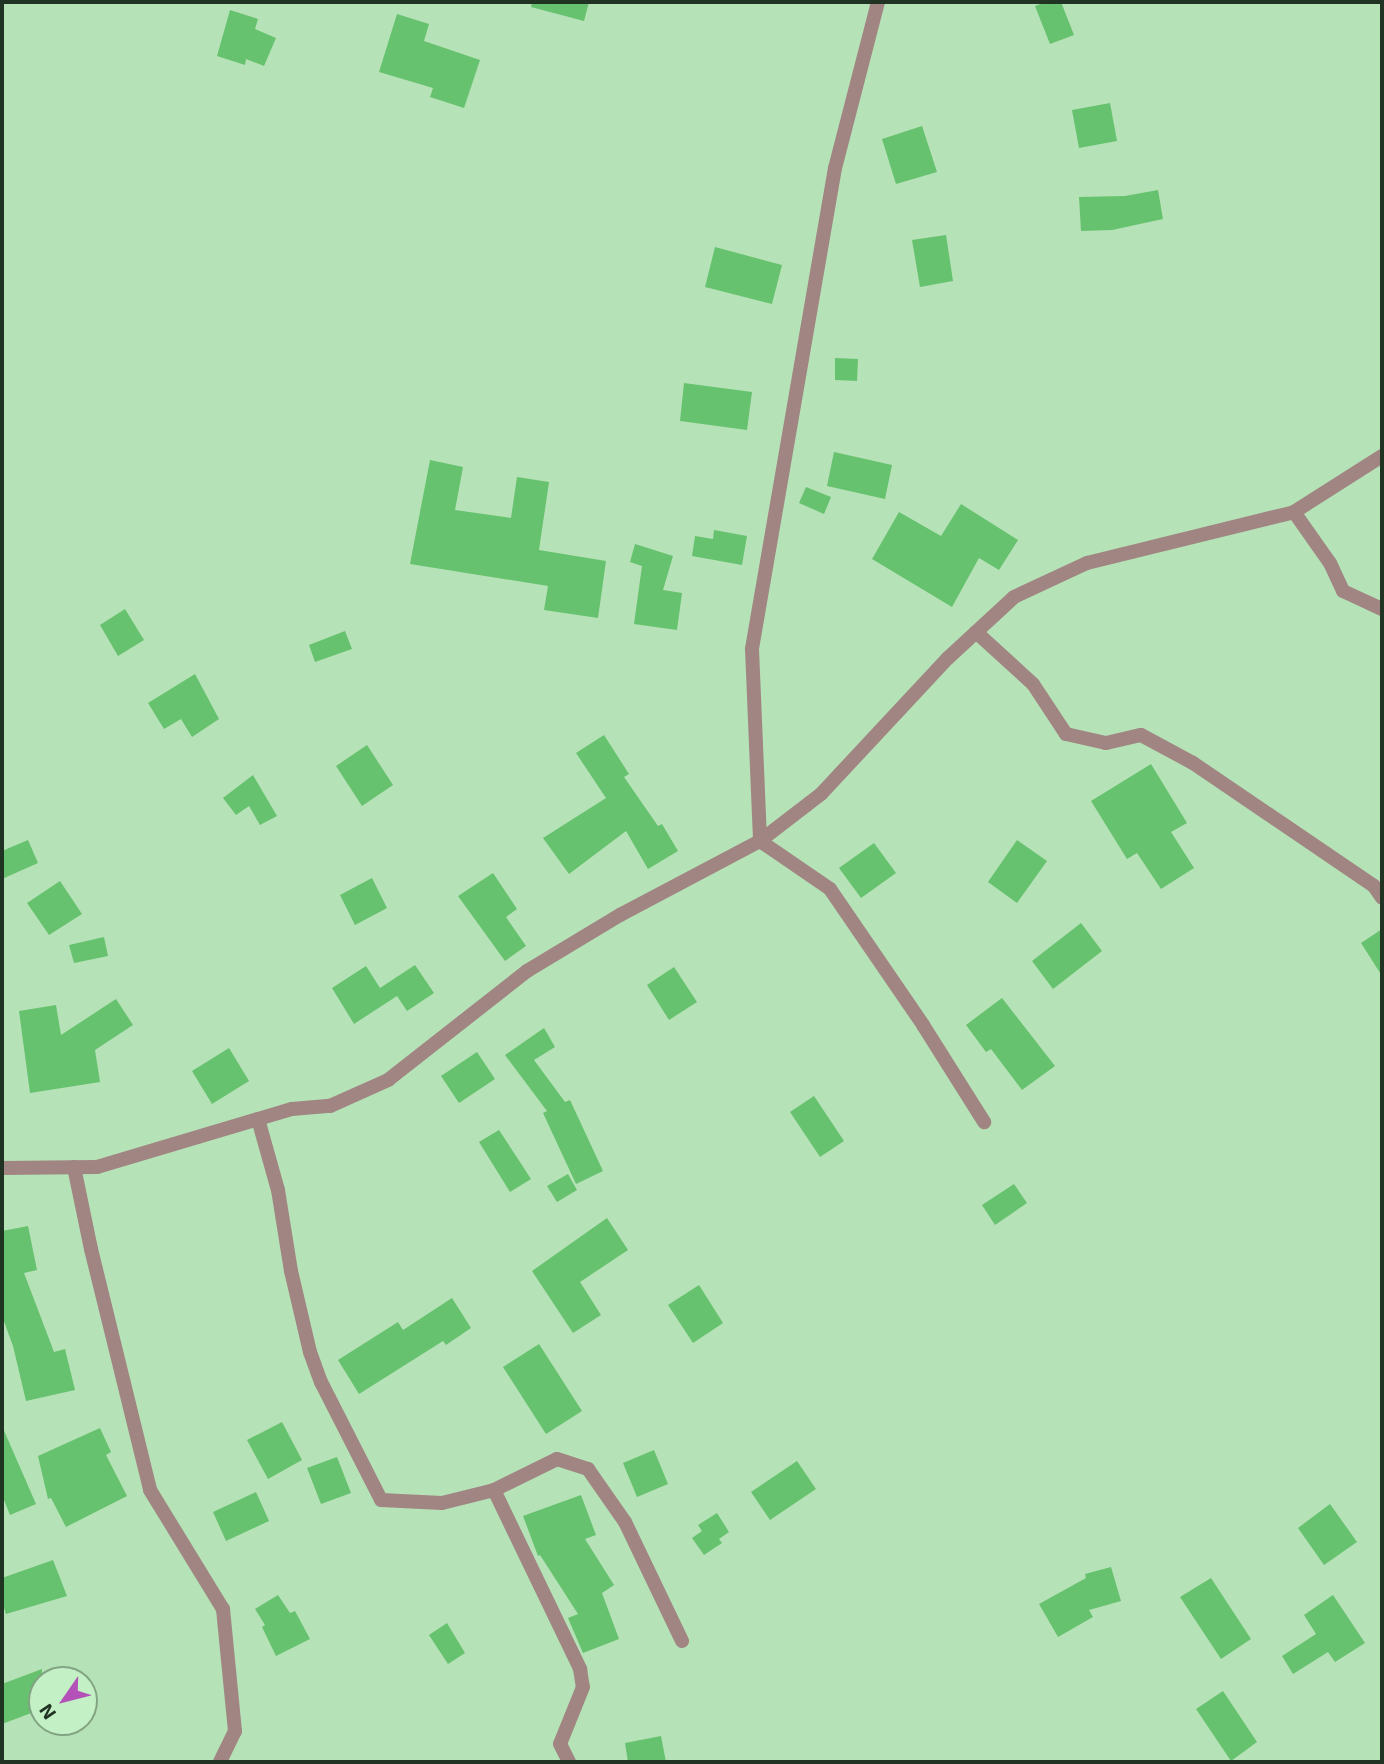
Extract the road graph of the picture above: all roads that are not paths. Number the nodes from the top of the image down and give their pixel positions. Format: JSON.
{"nodes":[{"id":1,"x":878,"y":2,"type":"edge"},
{"id":2,"x":1382,"y":456,"type":"edge"},
{"id":3,"x":1294,"y":512,"type":"junction"},
{"id":4,"x":1382,"y":609,"type":"edge"},
{"id":5,"x":976,"y":632,"type":"junction"},
{"id":6,"x":760,"y":841,"type":"junction"},
{"id":7,"x":1382,"y":898,"type":"edge"},
{"id":8,"x":258,"y":1119,"type":"junction"},
{"id":9,"x":984,"y":1122,"type":"dead end"},
{"id":10,"x":74,"y":1167,"type":"junction"},
{"id":11,"x":2,"y":1168,"type":"edge"},
{"id":12,"x":494,"y":1490,"type":"junction"},
{"id":13,"x":682,"y":1641,"type":"dead end"},
{"id":14,"x":220,"y":1762,"type":"edge"},
{"id":15,"x":569,"y":1762,"type":"edge"}],
"edges":[{"from":1,"to":6,"type":"street"},
{"from":2,"to":3,"type":"street"},
{"from":3,"to":4,"type":"street"},
{"from":3,"to":5,"type":"street"},
{"from":5,"to":6,"type":"street"},
{"from":5,"to":7,"type":"street"},
{"from":6,"to":8,"type":"street"},
{"from":6,"to":9,"type":"street"},
{"from":8,"to":10,"type":"street"},
{"from":8,"to":12,"type":"street"},
{"from":10,"to":11,"type":"street"},
{"from":10,"to":14,"type":"street"},
{"from":12,"to":13,"type":"street"},
{"from":12,"to":15,"type":"street"}]}
